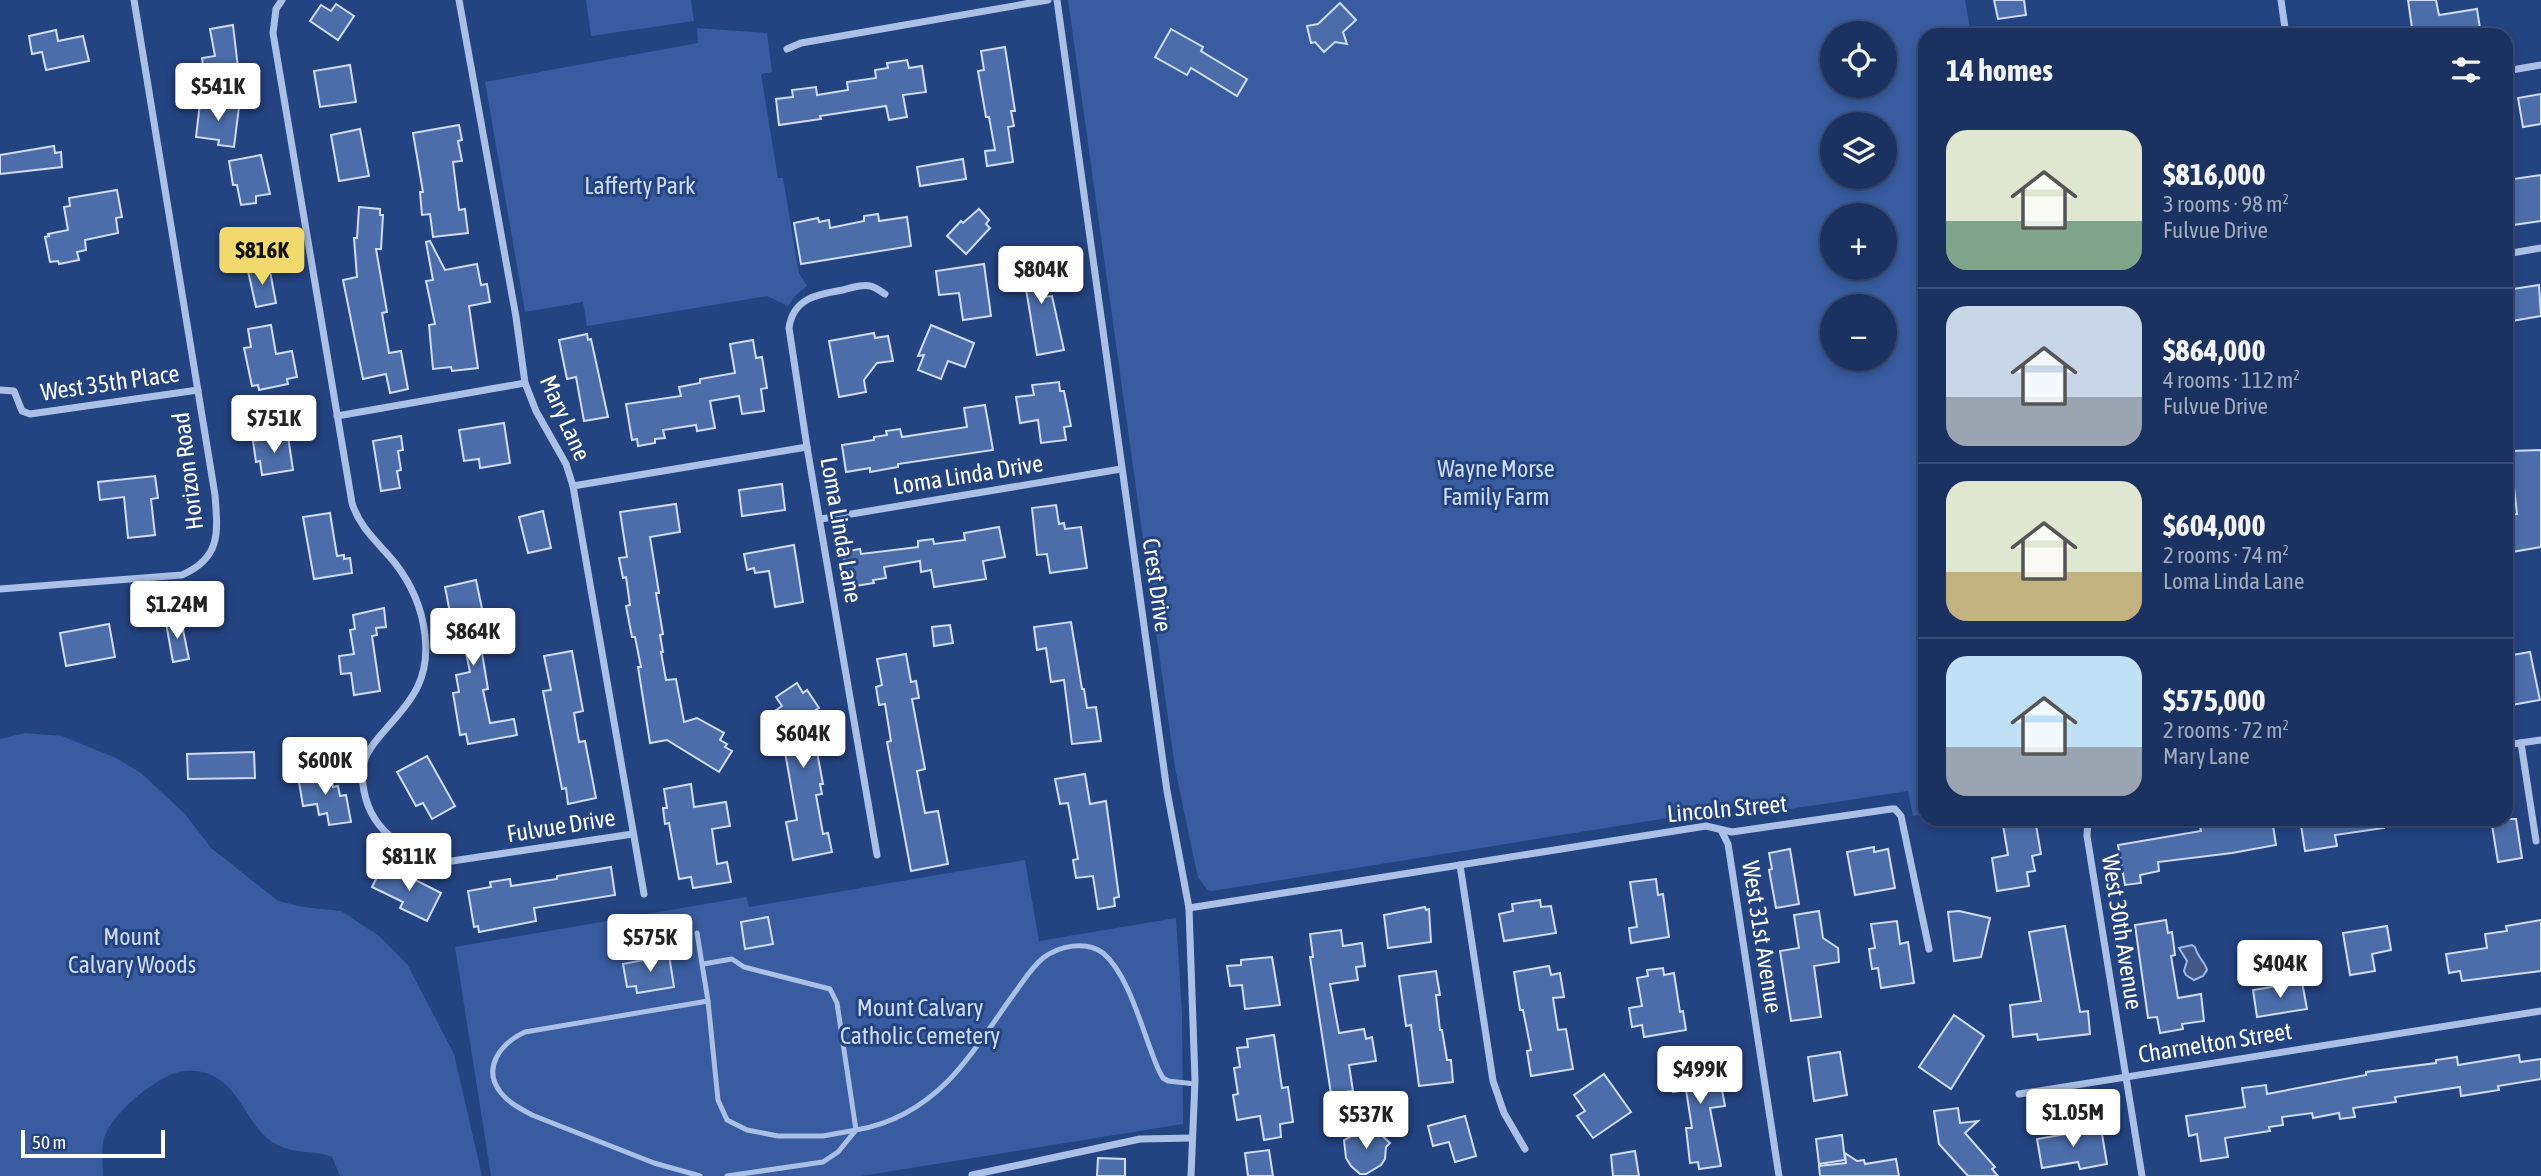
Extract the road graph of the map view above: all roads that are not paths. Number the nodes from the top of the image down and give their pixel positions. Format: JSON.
{"nodes":[{"id":1,"x":134,"y":0,"type":"edge"},
{"id":2,"x":282,"y":0,"type":"edge"},
{"id":3,"x":459,"y":0,"type":"edge"},
{"id":4,"x":1048,"y":0,"type":"edge"},
{"id":5,"x":1057,"y":0,"type":"edge"},
{"id":6,"x":2281,"y":0,"type":"edge"},
{"id":7,"x":2285,"y":28,"type":"edge"},
{"id":8,"x":787,"y":49,"type":"dead end"},
{"id":9,"x":2541,"y":65,"type":"edge"},
{"id":10,"x":2513,"y":70,"type":"edge"},
{"id":11,"x":2541,"y":248,"type":"edge"},
{"id":12,"x":2513,"y":253,"type":"edge"},
{"id":13,"x":885,"y":294,"type":"dead end"},
{"id":14,"x":525,"y":383,"type":"junction"},
{"id":15,"x":0,"y":390,"type":"edge"},
{"id":16,"x":198,"y":390,"type":"junction"},
{"id":17,"x":337,"y":416,"type":"junction"},
{"id":18,"x":807,"y":447,"type":"junction"},
{"id":19,"x":1121,"y":470,"type":"junction"},
{"id":20,"x":573,"y":486,"type":"junction"},
{"id":21,"x":821,"y":519,"type":"junction"},
{"id":22,"x":0,"y":589,"type":"edge"},
{"id":23,"x":2541,"y":740,"type":"edge"},
{"id":24,"x":2521,"y":743,"type":"junction"},
{"id":25,"x":2513,"y":744,"type":"edge"},
{"id":26,"x":2088,"y":826,"type":"edge"},
{"id":27,"x":1721,"y":830,"type":"junction"},
{"id":28,"x":633,"y":834,"type":"junction"},
{"id":29,"x":2536,"y":841,"type":"dead end"},
{"id":30,"x":877,"y":855,"type":"dead end"},
{"id":31,"x":1460,"y":865,"type":"junction"},
{"id":32,"x":644,"y":894,"type":"dead end"},
{"id":33,"x":1189,"y":908,"type":"junction"},
{"id":34,"x":697,"y":933,"type":"dead end"},
{"id":35,"x":1929,"y":949,"type":"dead end"},
{"id":36,"x":703,"y":964,"type":"junction"},
{"id":37,"x":708,"y":1001,"type":"junction"},
{"id":38,"x":2541,"y":1011,"type":"edge"},
{"id":39,"x":2126,"y":1076,"type":"junction"},
{"id":40,"x":1195,"y":1084,"type":"junction"},
{"id":41,"x":2019,"y":1094,"type":"dead end"},
{"id":42,"x":856,"y":1130,"type":"junction"},
{"id":43,"x":1192,"y":1138,"type":"junction"},
{"id":44,"x":1525,"y":1149,"type":"dead end"},
{"id":45,"x":972,"y":1175,"type":"edge"},
{"id":46,"x":701,"y":1176,"type":"edge"},
{"id":47,"x":727,"y":1176,"type":"edge"},
{"id":48,"x":1191,"y":1176,"type":"edge"},
{"id":49,"x":1779,"y":1176,"type":"edge"},
{"id":50,"x":2142,"y":1176,"type":"edge"}],
"edges":[{"from":1,"to":16,"type":"street","name":"Horizon Road"},
{"from":2,"to":17,"type":"street","name":"Fulvue Drive"},
{"from":3,"to":14,"type":"street","name":"Mary Lane"},
{"from":4,"to":8,"type":"street"},
{"from":5,"to":19,"type":"street","name":"Crest Drive"},
{"from":6,"to":7,"type":"street"},
{"from":9,"to":10,"type":"street"},
{"from":11,"to":12,"type":"street"},
{"from":13,"to":18,"type":"street","name":"Loma Linda Lane"},
{"from":14,"to":17,"type":"street"},
{"from":14,"to":20,"type":"street","name":"Mary Lane"},
{"from":15,"to":16,"type":"street","name":"West 35th Place"},
{"from":16,"to":22,"type":"street","name":"Horizon Road"},
{"from":17,"to":28,"type":"street","name":"Fulvue Drive"},
{"from":18,"to":20,"type":"street"},
{"from":18,"to":21,"type":"street","name":"Loma Linda Lane"},
{"from":19,"to":21,"type":"street","name":"Loma Linda Drive"},
{"from":19,"to":33,"type":"street","name":"Crest Drive"},
{"from":20,"to":28,"type":"street","name":"Mary Lane"},
{"from":21,"to":30,"type":"street","name":"Loma Linda Lane"},
{"from":23,"to":24,"type":"street"},
{"from":24,"to":25,"type":"street"},
{"from":24,"to":29,"type":"street"},
{"from":26,"to":39,"type":"street","name":"West 30th Avenue"},
{"from":27,"to":31,"type":"street","name":"Lincoln Street"},
{"from":27,"to":35,"type":"street","name":"Lincoln Street"},
{"from":27,"to":49,"type":"street","name":"West 31st Avenue"},
{"from":28,"to":32,"type":"street","name":"Mary Lane"},
{"from":31,"to":33,"type":"street","name":"Lincoln Street"},
{"from":31,"to":44,"type":"street"},
{"from":33,"to":40,"type":"street","name":"Crest Drive"},
{"from":34,"to":36,"type":"lane"},
{"from":36,"to":37,"type":"lane"},
{"from":36,"to":42,"type":"lane"},
{"from":37,"to":42,"type":"lane"},
{"from":37,"to":46,"type":"lane"},
{"from":38,"to":39,"type":"street","name":"Charnelton Street"},
{"from":39,"to":41,"type":"street","name":"Charnelton Street"},
{"from":39,"to":50,"type":"street","name":"West 30th Avenue"},
{"from":40,"to":42,"type":"lane"},
{"from":40,"to":43,"type":"street","name":"Crest Drive"},
{"from":42,"to":47,"type":"lane"},
{"from":43,"to":45,"type":"street"},
{"from":43,"to":48,"type":"street","name":"Crest Drive"}]}
